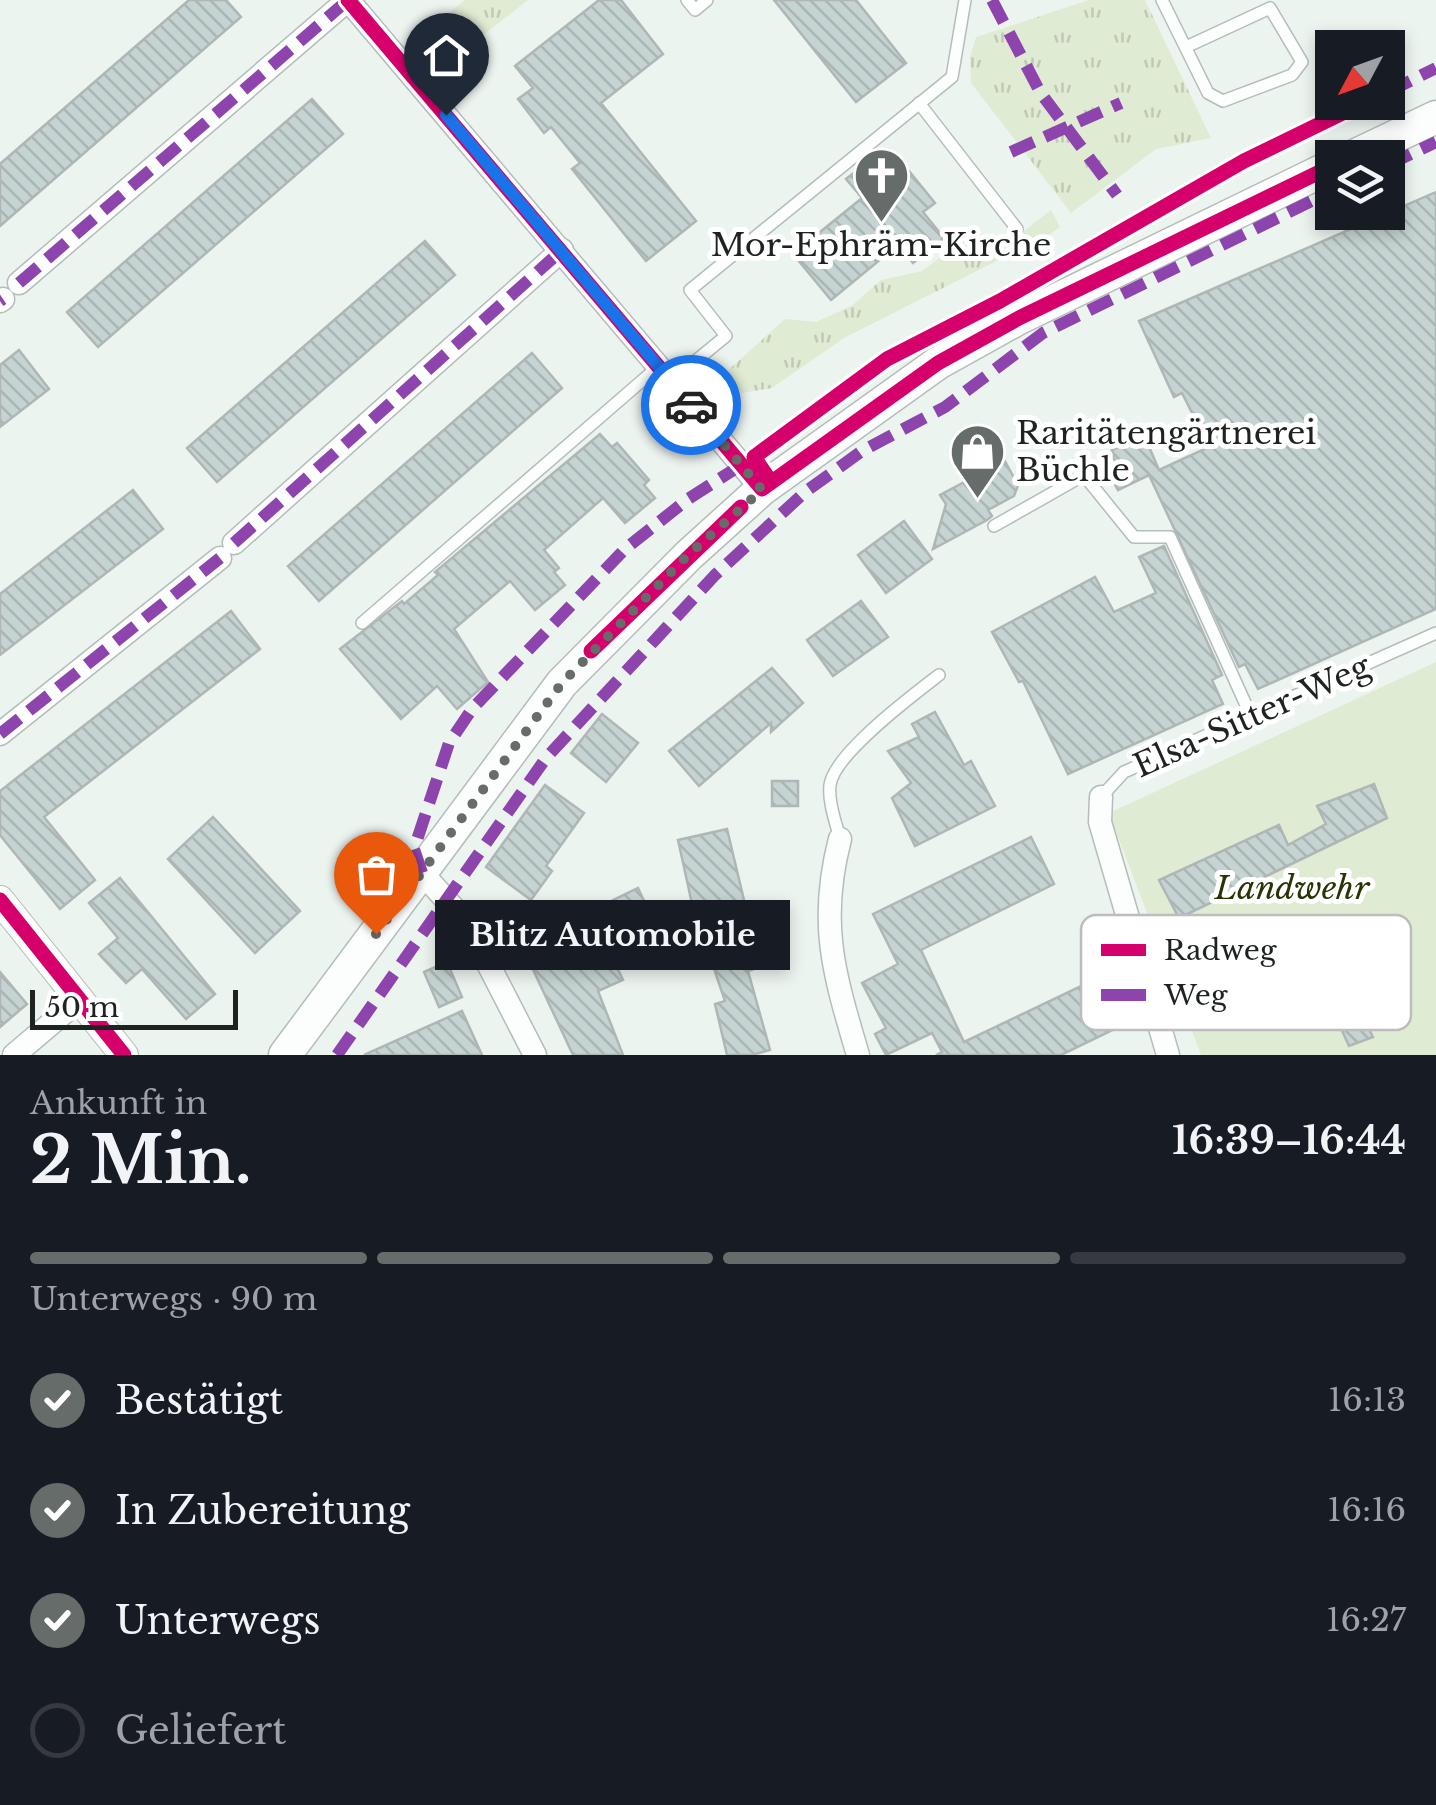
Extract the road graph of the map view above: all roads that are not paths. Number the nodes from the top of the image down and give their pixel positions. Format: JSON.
{"nodes":[{"id":1,"x":687,"y":0,"type":"edge"},
{"id":2,"x":707,"y":0,"type":"edge"},
{"id":3,"x":966,"y":0,"type":"edge"},
{"id":4,"x":1162,"y":0,"type":"edge"},
{"id":5,"x":354,"y":2,"type":"edge"},
{"id":6,"x":1186,"y":47,"type":"junction"},
{"id":7,"x":919,"y":104,"type":"junction"},
{"id":8,"x":1436,"y":117,"type":"edge"},
{"id":9,"x":1388,"y":140,"type":"edge"},
{"id":10,"x":1315,"y":174,"type":"edge"},
{"id":11,"x":1017,"y":229,"type":"dead end"},
{"id":12,"x":562,"y":250,"type":"junction"},
{"id":13,"x":7,"y":294,"type":"edge"},
{"id":14,"x":665,"y":374,"type":"junction"},
{"id":15,"x":762,"y":490,"type":"junction"},
{"id":16,"x":994,"y":526,"type":"dead end"},
{"id":17,"x":362,"y":623,"type":"dead end"},
{"id":18,"x":1436,"y":633,"type":"edge"},
{"id":19,"x":939,"y":676,"type":"dead end"},
{"id":20,"x":1250,"y":716,"type":"junction"},
{"id":21,"x":0,"y":734,"type":"edge"},
{"id":22,"x":1101,"y":797,"type":"joint"},
{"id":23,"x":840,"y":839,"type":"joint"},
{"id":24,"x":422,"y":873,"type":"junction"},
{"id":25,"x":0,"y":900,"type":"edge"},
{"id":26,"x":1127,"y":915,"type":"edge"},
{"id":27,"x":79,"y":1000,"type":"junction"},
{"id":28,"x":1161,"y":1030,"type":"edge"},
{"id":29,"x":14,"y":1055,"type":"edge"},
{"id":30,"x":124,"y":1055,"type":"edge"},
{"id":31,"x":285,"y":1055,"type":"edge"},
{"id":32,"x":534,"y":1055,"type":"edge"},
{"id":33,"x":858,"y":1055,"type":"edge"},
{"id":34,"x":1168,"y":1055,"type":"edge"}],
"edges":[{"from":1,"to":2,"type":"lane"},
{"from":3,"to":7,"type":"lane"},
{"from":4,"to":6,"type":"lane"},
{"from":5,"to":12,"type":"street"},
{"from":5,"to":13,"type":"street"},
{"from":6,"to":6,"type":"lane"},
{"from":7,"to":11,"type":"lane"},
{"from":7,"to":14,"type":"lane"},
{"from":8,"to":9,"type":"main road"},
{"from":10,"to":15,"type":"main road"},
{"from":12,"to":14,"type":"street"},
{"from":12,"to":21,"type":"street"},
{"from":14,"to":15,"type":"street"},
{"from":14,"to":17,"type":"lane"},
{"from":15,"to":24,"type":"main road"},
{"from":16,"to":20,"type":"lane"},
{"from":18,"to":20,"type":"lane","name":"Elsa-Sitter-Weg"},
{"from":19,"to":23,"type":"lane"},
{"from":20,"to":22,"type":"lane","name":"Elsa-Sitter-Weg"},
{"from":22,"to":26,"type":"street","name":"Elsa-Sitter-Weg"},
{"from":23,"to":33,"type":"street"},
{"from":24,"to":31,"type":"main road"},
{"from":24,"to":32,"type":"street"},
{"from":25,"to":27,"type":"street"},
{"from":27,"to":29,"type":"street"},
{"from":27,"to":30,"type":"street"},
{"from":28,"to":34,"type":"street","name":"Elsa-Sitter-Weg"}]}
